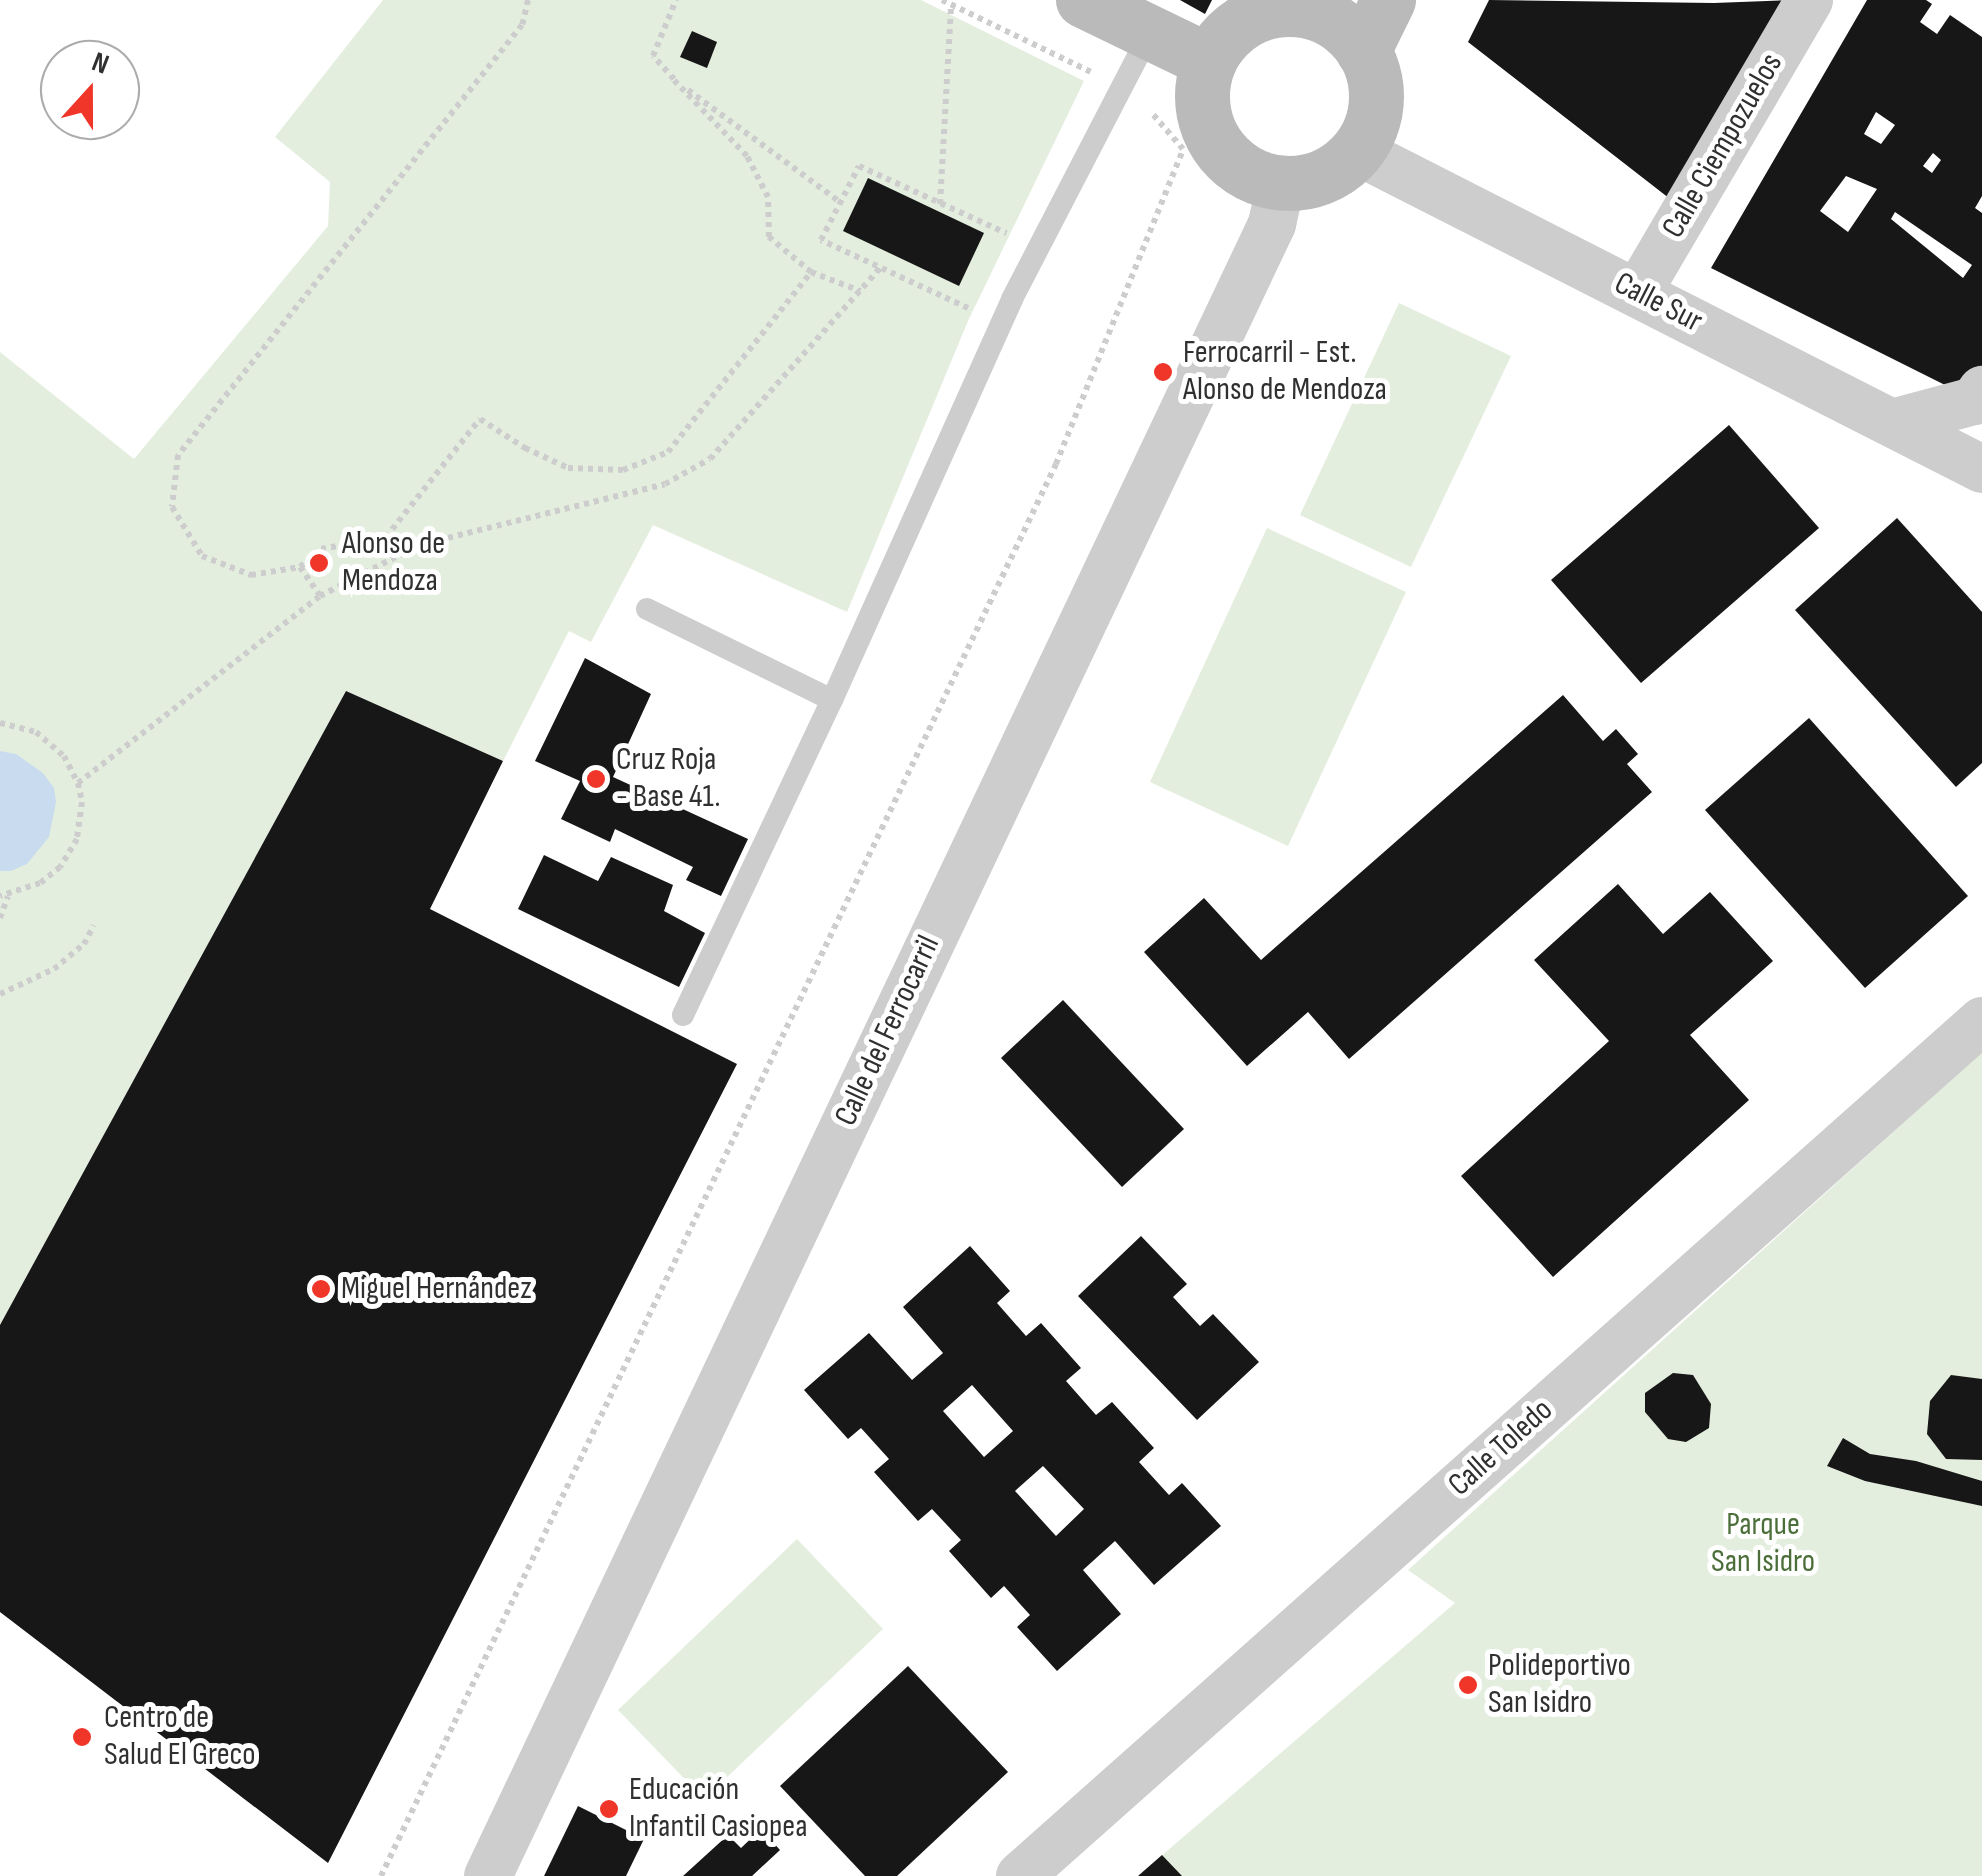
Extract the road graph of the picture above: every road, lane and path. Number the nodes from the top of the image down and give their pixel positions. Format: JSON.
{"nodes":[{"id":1,"x":528,"y":0,"type":"edge"},
{"id":2,"x":676,"y":0,"type":"edge"},
{"id":3,"x":942,"y":0,"type":"edge"},
{"id":4,"x":1082,"y":0,"type":"edge"},
{"id":5,"x":1388,"y":0,"type":"edge"},
{"id":6,"x":1809,"y":0,"type":"edge"},
{"id":7,"x":951,"y":4,"type":"junction"},
{"id":8,"x":1289,"y":4,"type":"edge"},
{"id":9,"x":1150,"y":33,"type":"junction"},
{"id":10,"x":1362,"y":51,"type":"junction"},
{"id":11,"x":1209,"y":61,"type":"junction"},
{"id":12,"x":1090,"y":72,"type":"junction"},
{"id":13,"x":671,"y":77,"type":"junction"},
{"id":14,"x":1084,"y":82,"type":"dead end"},
{"id":15,"x":1123,"y":90,"type":"junction"},
{"id":16,"x":1357,"y":151,"type":"junction"},
{"id":17,"x":1281,"y":183,"type":"junction"},
{"id":18,"x":840,"y":202,"type":"junction"},
{"id":19,"x":940,"y":204,"type":"junction"},
{"id":20,"x":1014,"y":216,"type":"dead end"},
{"id":21,"x":1006,"y":233,"type":"junction"},
{"id":22,"x":998,"y":248,"type":"dead end"},
{"id":23,"x":880,"y":268,"type":"junction"},
{"id":24,"x":810,"y":272,"type":"junction"},
{"id":25,"x":860,"y":291,"type":"junction"},
{"id":26,"x":1638,"y":292,"type":"junction"},
{"id":27,"x":975,"y":295,"type":"dead end"},
{"id":28,"x":1982,"y":390,"type":"edge"},
{"id":29,"x":1896,"y":422,"type":"junction"},
{"id":30,"x":1974,"y":468,"type":"edge"},
{"id":31,"x":300,"y":567,"type":"junction"},
{"id":32,"x":320,"y":596,"type":"junction"},
{"id":33,"x":647,"y":609,"type":"dead end"},
{"id":34,"x":832,"y":700,"type":"junction"},
{"id":35,"x":0,"y":723,"type":"edge"},
{"id":36,"x":78,"y":782,"type":"junction"},
{"id":37,"x":4,"y":896,"type":"edge"},
{"id":38,"x":0,"y":918,"type":"edge"},
{"id":39,"x":94,"y":925,"type":"dead end"},
{"id":40,"x":0,"y":994,"type":"edge"},
{"id":41,"x":684,"y":1015,"type":"dead end"},
{"id":42,"x":1982,"y":1021,"type":"edge"},
{"id":43,"x":381,"y":1876,"type":"edge"},
{"id":44,"x":488,"y":1876,"type":"edge"},
{"id":45,"x":1020,"y":1876,"type":"edge"}],
"edges":[{"from":1,"to":31,"type":"path"},
{"from":2,"to":13,"type":"path"},
{"from":3,"to":7,"type":"path"},
{"from":4,"to":9,"type":"street"},
{"from":5,"to":10,"type":"street"},
{"from":6,"to":26,"type":"street","name":"Calle Ciempozuelos"},
{"from":7,"to":12,"type":"path"},
{"from":7,"to":19,"type":"path"},
{"from":8,"to":10,"type":"street"},
{"from":8,"to":11,"type":"street"},
{"from":9,"to":11,"type":"street"},
{"from":9,"to":15,"type":"lane"},
{"from":10,"to":16,"type":"street"},
{"from":11,"to":17,"type":"street"},
{"from":12,"to":14,"type":"path"},
{"from":12,"to":15,"type":"path"},
{"from":13,"to":18,"type":"path"},
{"from":13,"to":24,"type":"path"},
{"from":15,"to":34,"type":"lane"},
{"from":15,"to":43,"type":"path"},
{"from":16,"to":17,"type":"street"},
{"from":16,"to":26,"type":"street","name":"Calle Sur"},
{"from":17,"to":44,"type":"street","name":"Calle del Ferrocarril"},
{"from":18,"to":19,"type":"path"},
{"from":18,"to":23,"type":"path"},
{"from":19,"to":21,"type":"path"},
{"from":20,"to":21,"type":"path"},
{"from":21,"to":22,"type":"path"},
{"from":23,"to":25,"type":"path"},
{"from":23,"to":27,"type":"path"},
{"from":24,"to":25,"type":"path"},
{"from":24,"to":31,"type":"path"},
{"from":25,"to":32,"type":"path"},
{"from":26,"to":29,"type":"street","name":"Calle Sur"},
{"from":28,"to":29,"type":"street"},
{"from":29,"to":30,"type":"street","name":"Calle Sur"},
{"from":31,"to":32,"type":"path"},
{"from":32,"to":36,"type":"path"},
{"from":33,"to":34,"type":"lane"},
{"from":34,"to":41,"type":"lane"},
{"from":35,"to":36,"type":"path"},
{"from":36,"to":37,"type":"path"},
{"from":37,"to":38,"type":"path"},
{"from":39,"to":40,"type":"path"},
{"from":42,"to":45,"type":"street","name":"Calle Toledo"}]}
